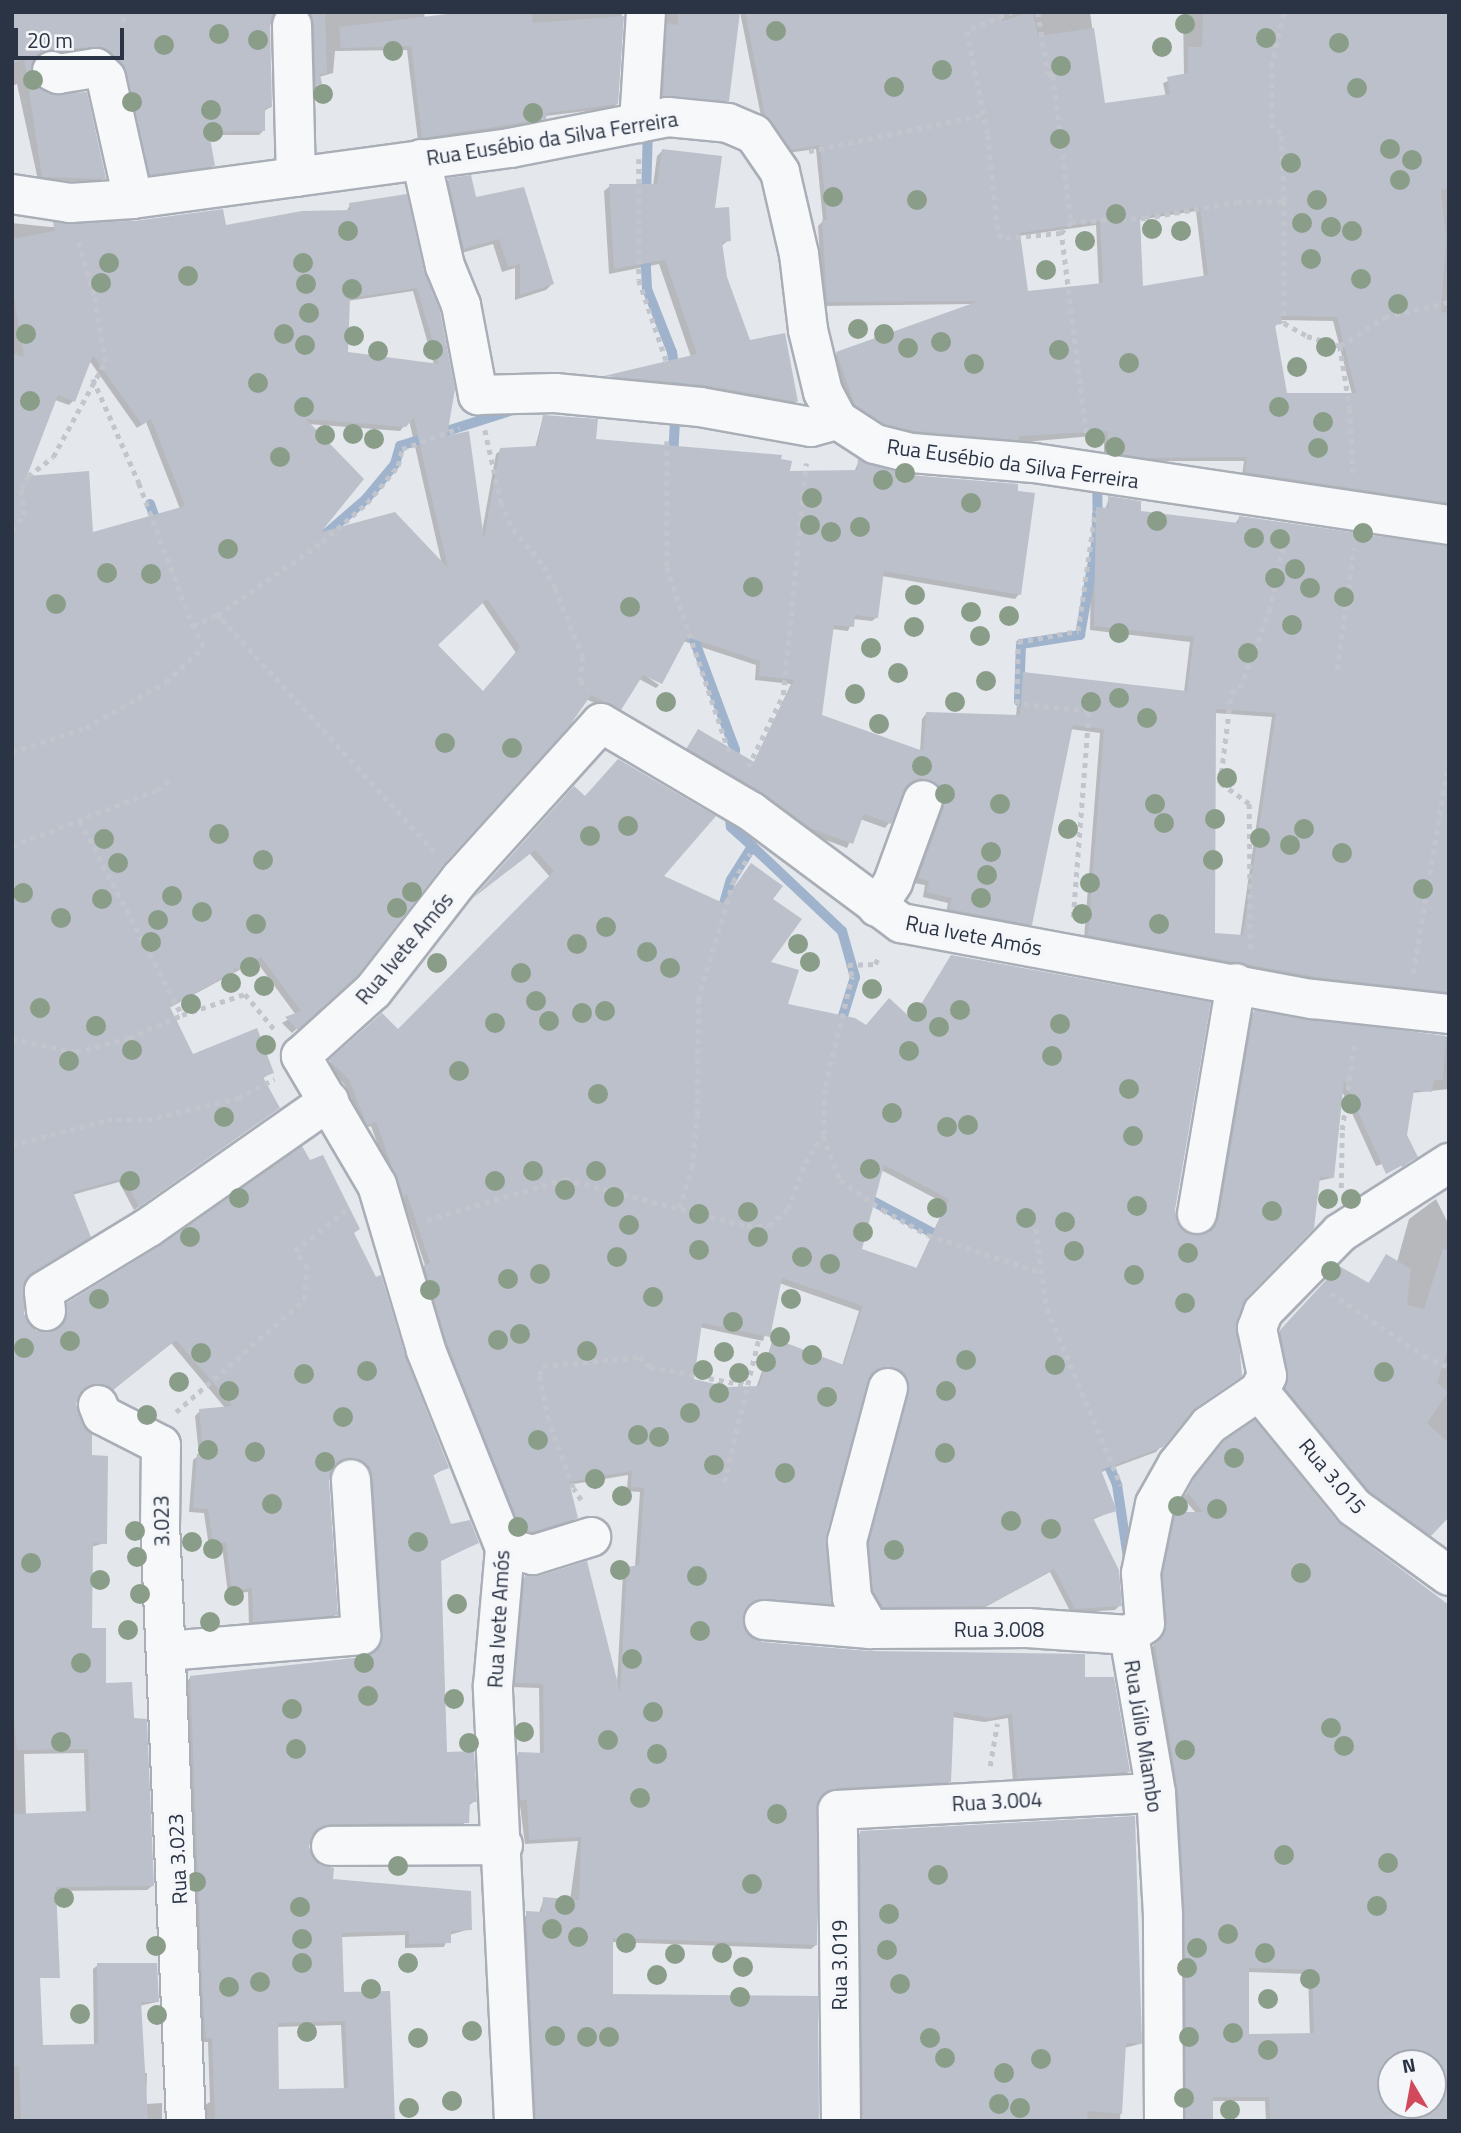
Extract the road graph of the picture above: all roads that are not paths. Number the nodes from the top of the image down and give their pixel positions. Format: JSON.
{"nodes":[{"id":1,"x":646,"y":12,"type":"edge"},
{"id":2,"x":292,"y":25,"type":"dead end"},
{"id":3,"x":52,"y":71,"type":"dead end"},
{"id":4,"x":639,"y":123,"type":"junction"},
{"id":5,"x":421,"y":159,"type":"junction"},
{"id":6,"x":296,"y":177,"type":"junction"},
{"id":7,"x":12,"y":194,"type":"edge"},
{"id":8,"x":133,"y":199,"type":"junction"},
{"id":9,"x":825,"y":424,"type":"junction"},
{"id":10,"x":1449,"y":525,"type":"edge"},
{"id":11,"x":923,"y":800,"type":"dead end"},
{"id":12,"x":889,"y":915,"type":"junction"},
{"id":13,"x":1241,"y":984,"type":"junction"},
{"id":14,"x":1442,"y":1013,"type":"edge"},
{"id":15,"x":329,"y":1101,"type":"junction"},
{"id":16,"x":1449,"y":1163,"type":"edge"},
{"id":17,"x":1197,"y":1214,"type":"dead end"},
{"id":18,"x":46,"y":1311,"type":"dead end"},
{"id":19,"x":888,"y":1388,"type":"dead end"},
{"id":20,"x":1259,"y":1391,"type":"junction"},
{"id":21,"x":98,"y":1405,"type":"dead end"},
{"id":22,"x":351,"y":1479,"type":"dead end"},
{"id":23,"x":591,"y":1537,"type":"road end"},
{"id":24,"x":505,"y":1548,"type":"junction"},
{"id":25,"x":1449,"y":1576,"type":"edge"},
{"id":26,"x":164,"y":1597,"type":"joint"},
{"id":27,"x":764,"y":1620,"type":"dead end"},
{"id":28,"x":870,"y":1629,"type":"junction"},
{"id":29,"x":1129,"y":1635,"type":"junction"},
{"id":30,"x":167,"y":1651,"type":"junction"},
{"id":31,"x":1156,"y":1793,"type":"junction"},
{"id":32,"x":838,"y":1810,"type":"joint"},
{"id":33,"x":503,"y":1845,"type":"junction"},
{"id":34,"x":331,"y":1846,"type":"dead end"},
{"id":35,"x":186,"y":2121,"type":"edge"},
{"id":36,"x":514,"y":2121,"type":"edge"},
{"id":37,"x":841,"y":2121,"type":"edge"},
{"id":38,"x":1164,"y":2121,"type":"edge"}],
"edges":[{"from":1,"to":4,"type":"street"},
{"from":2,"to":6,"type":"street"},
{"from":3,"to":8,"type":"street"},
{"from":4,"to":5,"type":"street","name":"Rua Eusébio da Silva Ferreira"},
{"from":4,"to":9,"type":"street","name":"Rua Eusébio da Silva Ferreira"},
{"from":5,"to":6,"type":"street","name":"Rua Eusébio da Silva Ferreira"},
{"from":5,"to":9,"type":"street"},
{"from":6,"to":8,"type":"street","name":"Rua Eusébio da Silva Ferreira"},
{"from":7,"to":8,"type":"street","name":"Rua Eusébio da Silva Ferreira"},
{"from":9,"to":10,"type":"street","name":"Rua Eusébio da Silva Ferreira"},
{"from":11,"to":12,"type":"street"},
{"from":12,"to":13,"type":"street","name":"Rua Ivete Amós"},
{"from":12,"to":15,"type":"street","name":"Rua Ivete Amós"},
{"from":13,"to":14,"type":"street","name":"Rua Ivete Amós"},
{"from":13,"to":17,"type":"street"},
{"from":15,"to":18,"type":"street"},
{"from":15,"to":24,"type":"street","name":"Rua Ivete Amós"},
{"from":16,"to":20,"type":"street"},
{"from":19,"to":28,"type":"street"},
{"from":20,"to":25,"type":"street","name":"Rua 3.015"},
{"from":20,"to":29,"type":"street","name":"Rua Júlio Miambo"},
{"from":21,"to":26,"type":"street","name":"3.023"},
{"from":22,"to":30,"type":"street"},
{"from":23,"to":24,"type":"street"},
{"from":24,"to":33,"type":"street","name":"Rua Ivete Amós"},
{"from":26,"to":30,"type":"street","name":"Rua 3.023"},
{"from":27,"to":28,"type":"street","name":"Rua 3.008"},
{"from":28,"to":29,"type":"street","name":"Rua 3.008"},
{"from":29,"to":31,"type":"street","name":"Rua Júlio Miambo"},
{"from":30,"to":35,"type":"street","name":"Rua 3.023"},
{"from":31,"to":32,"type":"street","name":"Rua 3.004"},
{"from":31,"to":38,"type":"street","name":"Rua Júlio Miambo"},
{"from":32,"to":37,"type":"street","name":"Rua 3.019"},
{"from":33,"to":34,"type":"street"},
{"from":33,"to":36,"type":"street","name":"Rua Ivete Amós"}]}
